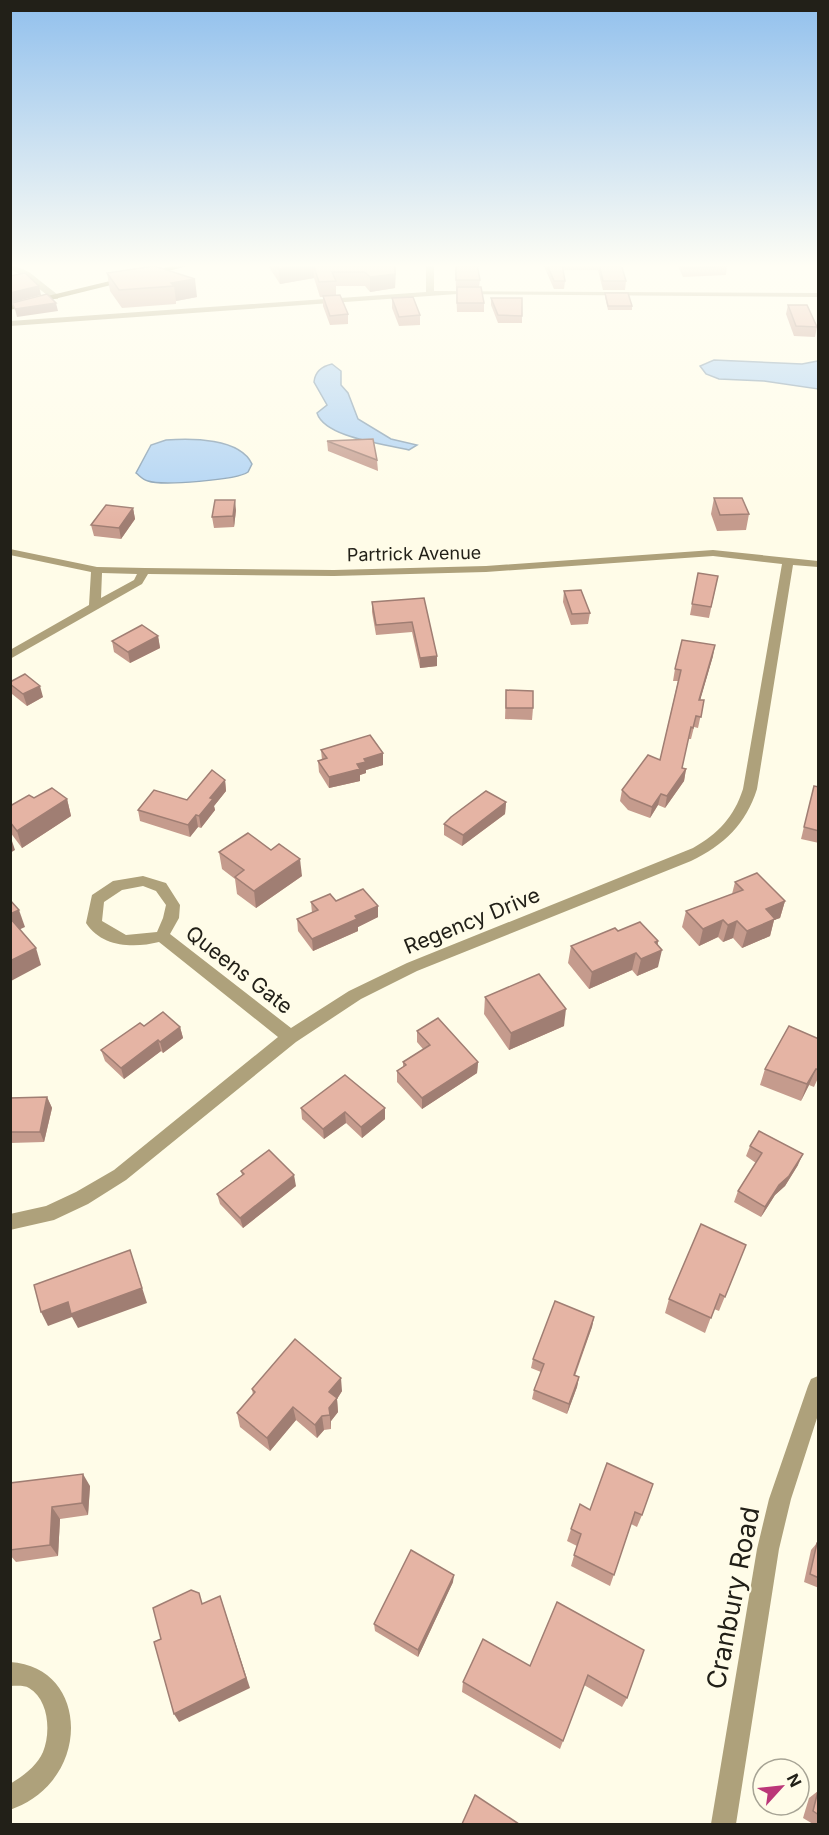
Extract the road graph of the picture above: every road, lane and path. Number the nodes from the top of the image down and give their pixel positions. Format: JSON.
{"nodes":[{"id":1,"x":10,"y":552,"type":"edge"},
{"id":2,"x":788,"y":560,"type":"junction"},
{"id":3,"x":819,"y":564,"type":"edge"},
{"id":4,"x":96,"y":570,"type":"junction"},
{"id":5,"x":146,"y":571,"type":"junction"},
{"id":6,"x":95,"y":607,"type":"junction"},
{"id":7,"x":10,"y":655,"type":"edge"},
{"id":8,"x":162,"y":936,"type":"junction"},
{"id":9,"x":290,"y":1037,"type":"junction"},
{"id":10,"x":10,"y":1222,"type":"edge"},
{"id":11,"x":819,"y":1386,"type":"edge"},
{"id":12,"x":10,"y":1674,"type":"edge"},
{"id":13,"x":10,"y":1798,"type":"edge"},
{"id":14,"x":723,"y":1824,"type":"edge"}],
"edges":[{"from":1,"to":4,"type":"street","name":"Partrick Avenue"},
{"from":2,"to":3,"type":"street","name":"Partrick Avenue"},
{"from":2,"to":5,"type":"street","name":"Partrick Avenue"},
{"from":2,"to":9,"type":"street","name":"Regency Drive"},
{"from":4,"to":5,"type":"street","name":"Partrick Avenue"},
{"from":4,"to":6,"type":"street"},
{"from":5,"to":6,"type":"street"},
{"from":6,"to":7,"type":"street"},
{"from":8,"to":8,"type":"street","name":"Queens Gate"},
{"from":8,"to":9,"type":"street","name":"Queens Gate"},
{"from":9,"to":10,"type":"street","name":"Regency Drive"},
{"from":11,"to":14,"type":"street","name":"Cranbury Road"},
{"from":12,"to":13,"type":"street"}]}
